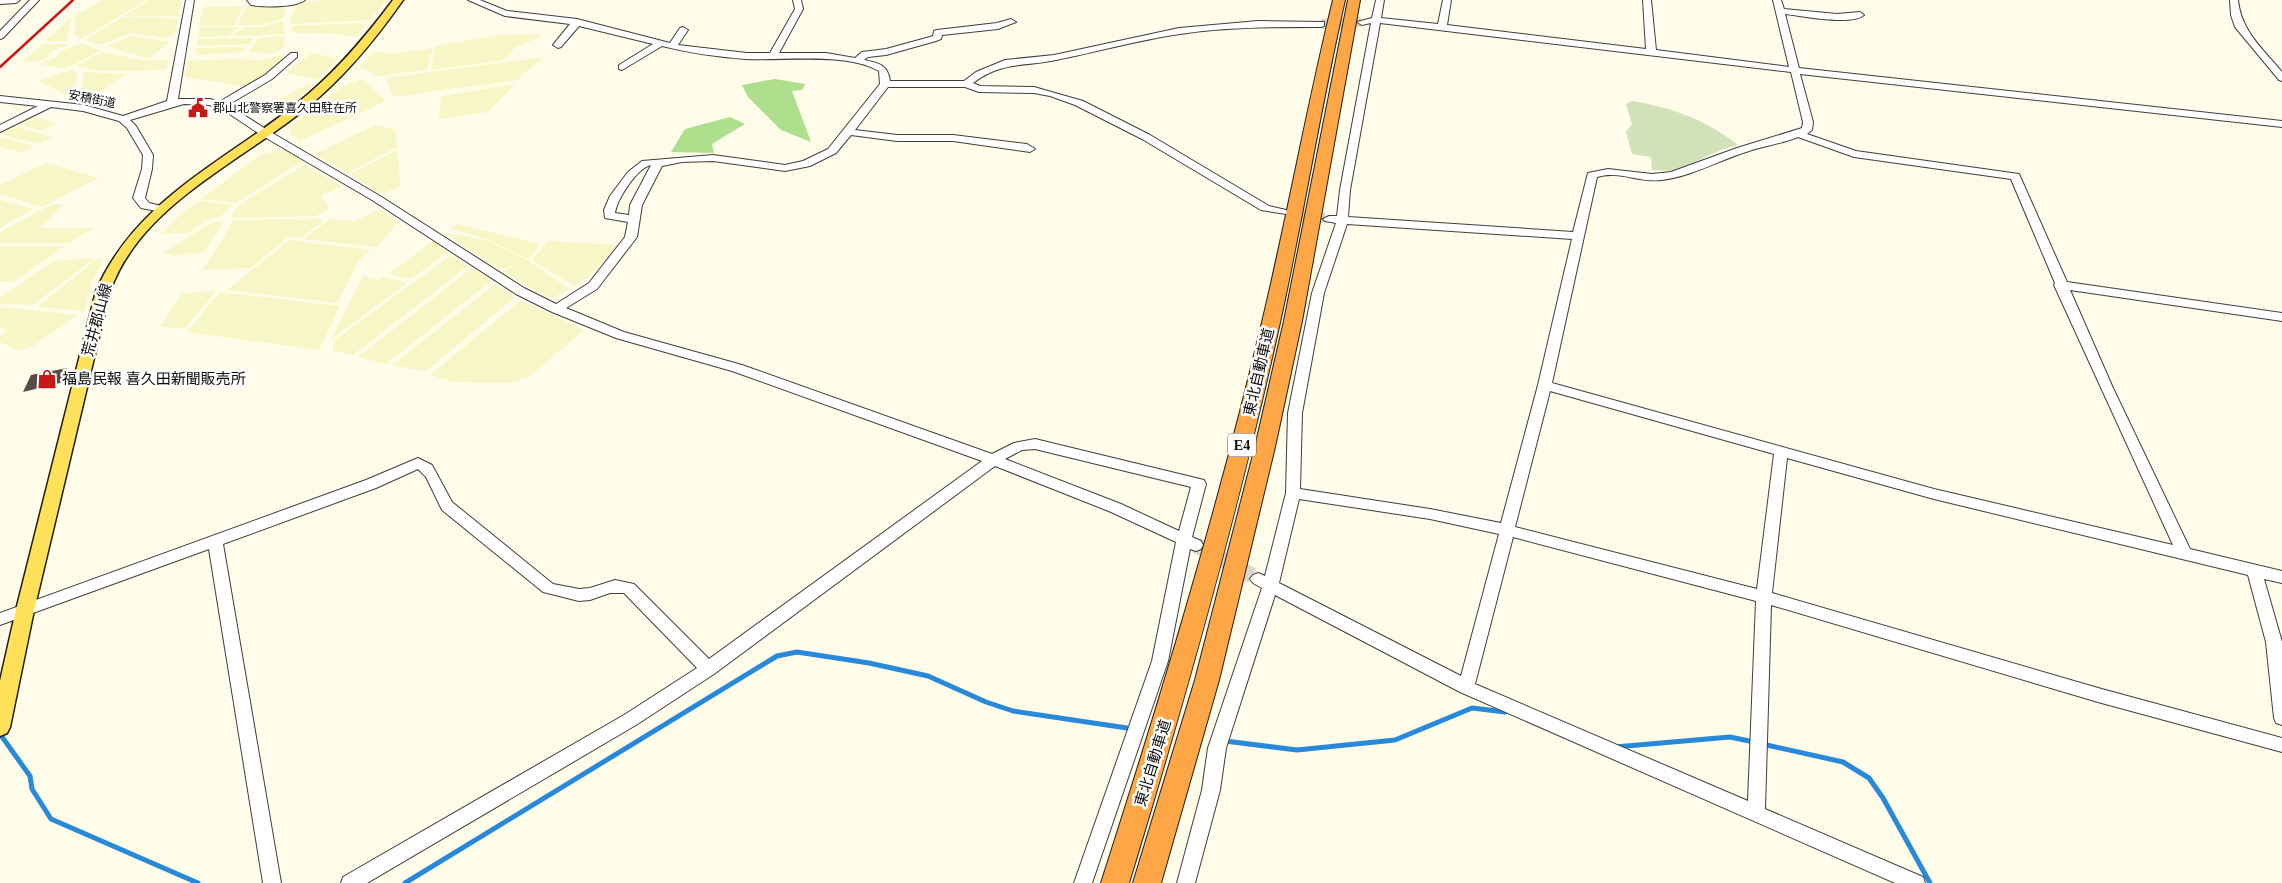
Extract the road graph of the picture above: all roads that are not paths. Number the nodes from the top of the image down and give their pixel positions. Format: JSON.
{"nodes":[{"id":1,"x":16,"y":0,"type":"edge"},
{"id":2,"x":35,"y":0,"type":"edge"},
{"id":3,"x":190,"y":0,"type":"edge"},
{"id":4,"x":251,"y":0,"type":"edge"},
{"id":5,"x":301,"y":0,"type":"edge"},
{"id":6,"x":398,"y":0,"type":"edge"},
{"id":7,"x":472,"y":0,"type":"edge"},
{"id":8,"x":797,"y":0,"type":"edge"},
{"id":9,"x":1339,"y":0,"type":"edge"},
{"id":10,"x":1354,"y":0,"type":"edge"},
{"id":11,"x":1380,"y":0,"type":"edge"},
{"id":12,"x":1447,"y":0,"type":"edge"},
{"id":13,"x":1647,"y":0,"type":"edge"},
{"id":14,"x":1777,"y":0,"type":"edge"},
{"id":15,"x":2234,"y":0,"type":"edge"},
{"id":16,"x":0,"y":1,"type":"edge"},
{"id":17,"x":1779,"y":11,"type":"junction"},
{"id":18,"x":1860,"y":15,"type":"dead end"},
{"id":19,"x":1376,"y":20,"type":"junction"},
{"id":20,"x":578,"y":22,"type":"junction"},
{"id":21,"x":1011,"y":22,"type":"dead end"},
{"id":22,"x":1362,"y":22,"type":"tunnel mouth"},
{"id":23,"x":1322,"y":24,"type":"tunnel mouth"},
{"id":24,"x":1442,"y":27,"type":"junction"},
{"id":25,"x":683,"y":30,"type":"dead end"},
{"id":26,"x":0,"y":36,"type":"edge"},
{"id":27,"x":661,"y":43,"type":"junction"},
{"id":28,"x":558,"y":45,"type":"dead end"},
{"id":29,"x":673,"y":46,"type":"junction"},
{"id":30,"x":1651,"y":52,"type":"junction"},
{"id":31,"x":294,"y":55,"type":"dead end"},
{"id":32,"x":773,"y":56,"type":"junction"},
{"id":33,"x":858,"y":61,"type":"junction"},
{"id":34,"x":622,"y":67,"type":"dead end"},
{"id":35,"x":1794,"y":70,"type":"junction"},
{"id":36,"x":2282,"y":78,"type":"edge"},
{"id":37,"x":885,"y":84,"type":"junction"},
{"id":38,"x":966,"y":84,"type":"junction"},
{"id":39,"x":0,"y":99,"type":"edge"},
{"id":40,"x":172,"y":103,"type":"junction"},
{"id":41,"x":50,"y":104,"type":"junction"},
{"id":42,"x":220,"y":104,"type":"junction"},
{"id":43,"x":123,"y":118,"type":"junction"},
{"id":44,"x":2282,"y":124,"type":"edge"},
{"id":45,"x":0,"y":129,"type":"edge"},
{"id":46,"x":848,"y":132,"type":"junction"},
{"id":47,"x":265,"y":133,"type":"junction"},
{"id":48,"x":1798,"y":134,"type":"junction"},
{"id":49,"x":1030,"y":149,"type":"dead end"},
{"id":50,"x":658,"y":163,"type":"junction"},
{"id":51,"x":162,"y":209,"type":"junction"},
{"id":52,"x":1282,"y":212,"type":"tunnel mouth"},
{"id":53,"x":634,"y":219,"type":"junction"},
{"id":54,"x":1329,"y":219,"type":"tunnel mouth"},
{"id":55,"x":1342,"y":221,"type":"junction"},
{"id":56,"x":1578,"y":236,"type":"junction"},
{"id":57,"x":2060,"y":285,"type":"junction"},
{"id":58,"x":556,"y":309,"type":"junction"},
{"id":59,"x":2282,"y":317,"type":"edge"},
{"id":60,"x":1545,"y":385,"type":"junction"},
{"id":61,"x":1781,"y":452,"type":"junction"},
{"id":62,"x":993,"y":460,"type":"junction"},
{"id":63,"x":1293,"y":493,"type":"junction"},
{"id":64,"x":1507,"y":530,"type":"junction"},
{"id":65,"x":215,"y":541,"type":"junction"},
{"id":66,"x":1190,"y":542,"type":"junction"},
{"id":67,"x":2185,"y":555,"type":"junction"},
{"id":68,"x":2255,"y":572,"type":"junction"},
{"id":69,"x":2282,"y":577,"type":"edge"},
{"id":70,"x":1264,"y":582,"type":"junction"},
{"id":71,"x":1764,"y":597,"type":"junction"},
{"id":72,"x":25,"y":610,"type":"junction"},
{"id":73,"x":0,"y":619,"type":"edge"},
{"id":74,"x":708,"y":670,"type":"junction"},
{"id":75,"x":1466,"y":687,"type":"junction"},
{"id":76,"x":2282,"y":718,"type":"edge"},
{"id":77,"x":0,"y":727,"type":"edge"},
{"id":78,"x":2282,"y":745,"type":"edge"},
{"id":79,"x":1756,"y":814,"type":"junction"},
{"id":80,"x":272,"y":883,"type":"edge"},
{"id":81,"x":350,"y":883,"type":"edge"},
{"id":82,"x":1083,"y":883,"type":"edge"},
{"id":83,"x":1115,"y":883,"type":"edge"},
{"id":84,"x":1147,"y":883,"type":"edge"},
{"id":85,"x":1186,"y":883,"type":"edge"},
{"id":86,"x":1916,"y":883,"type":"edge"}],
"edges":[{"from":1,"to":16,"type":"street"},
{"from":2,"to":26,"type":"street"},
{"from":3,"to":40,"type":"street"},
{"from":4,"to":5,"type":"street"},
{"from":6,"to":47,"type":"main road","name":"荒井郡山線"},
{"from":7,"to":20,"type":"street"},
{"from":8,"to":32,"type":"street"},
{"from":9,"to":83,"type":"highway","name":"東北自動車道","number":"E4"},
{"from":10,"to":84,"type":"highway","name":"東北自動車道","number":"E4"},
{"from":11,"to":19,"type":"street"},
{"from":12,"to":24,"type":"street"},
{"from":13,"to":30,"type":"street"},
{"from":14,"to":17,"type":"street"},
{"from":15,"to":36,"type":"street"},
{"from":17,"to":18,"type":"street"},
{"from":17,"to":35,"type":"street"},
{"from":19,"to":22,"type":"street"},
{"from":19,"to":24,"type":"street"},
{"from":19,"to":55,"type":"street"},
{"from":20,"to":27,"type":"street"},
{"from":20,"to":28,"type":"street"},
{"from":21,"to":33,"type":"street"},
{"from":23,"to":38,"type":"street"},
{"from":24,"to":30,"type":"street"},
{"from":25,"to":29,"type":"street"},
{"from":27,"to":29,"type":"street"},
{"from":27,"to":34,"type":"street"},
{"from":29,"to":32,"type":"street"},
{"from":30,"to":35,"type":"street"},
{"from":31,"to":42,"type":"street"},
{"from":32,"to":33,"type":"street"},
{"from":33,"to":37,"type":"street"},
{"from":35,"to":44,"type":"street"},
{"from":35,"to":48,"type":"street"},
{"from":37,"to":38,"type":"street"},
{"from":37,"to":46,"type":"street"},
{"from":38,"to":52,"type":"street"},
{"from":39,"to":41,"type":"street","name":"安積街道"},
{"from":40,"to":42,"type":"street"},
{"from":40,"to":43,"type":"street"},
{"from":41,"to":43,"type":"street","name":"安積街道"},
{"from":41,"to":45,"type":"street"},
{"from":42,"to":47,"type":"street"},
{"from":43,"to":51,"type":"street","name":"安積街道"},
{"from":46,"to":49,"type":"street"},
{"from":46,"to":50,"type":"street"},
{"from":47,"to":51,"type":"main road","name":"荒井郡山線"},
{"from":47,"to":58,"type":"street"},
{"from":48,"to":56,"type":"street"},
{"from":48,"to":57,"type":"street"},
{"from":50,"to":53,"type":"street"},
{"from":50,"to":53,"type":"street"},
{"from":51,"to":72,"type":"main road","name":"荒井郡山線"},
{"from":53,"to":58,"type":"street"},
{"from":54,"to":55,"type":"street"},
{"from":55,"to":56,"type":"street"},
{"from":55,"to":63,"type":"street"},
{"from":56,"to":60,"type":"street"},
{"from":57,"to":59,"type":"street"},
{"from":57,"to":67,"type":"street"},
{"from":58,"to":62,"type":"street"},
{"from":60,"to":61,"type":"street"},
{"from":60,"to":64,"type":"street"},
{"from":61,"to":67,"type":"street"},
{"from":61,"to":71,"type":"street"},
{"from":62,"to":66,"type":"street"},
{"from":62,"to":66,"type":"street"},
{"from":62,"to":74,"type":"street"},
{"from":63,"to":64,"type":"street"},
{"from":63,"to":70,"type":"street"},
{"from":64,"to":71,"type":"street"},
{"from":64,"to":75,"type":"street"},
{"from":65,"to":72,"type":"street"},
{"from":65,"to":74,"type":"street"},
{"from":65,"to":80,"type":"street"},
{"from":66,"to":82,"type":"street"},
{"from":67,"to":68,"type":"street"},
{"from":68,"to":69,"type":"street"},
{"from":68,"to":76,"type":"street"},
{"from":70,"to":75,"type":"street"},
{"from":70,"to":85,"type":"street"},
{"from":71,"to":78,"type":"street"},
{"from":71,"to":79,"type":"street"},
{"from":72,"to":73,"type":"street"},
{"from":72,"to":77,"type":"main road","name":"荒井郡山線"},
{"from":74,"to":81,"type":"street"},
{"from":75,"to":79,"type":"street"},
{"from":79,"to":86,"type":"street"}]}
